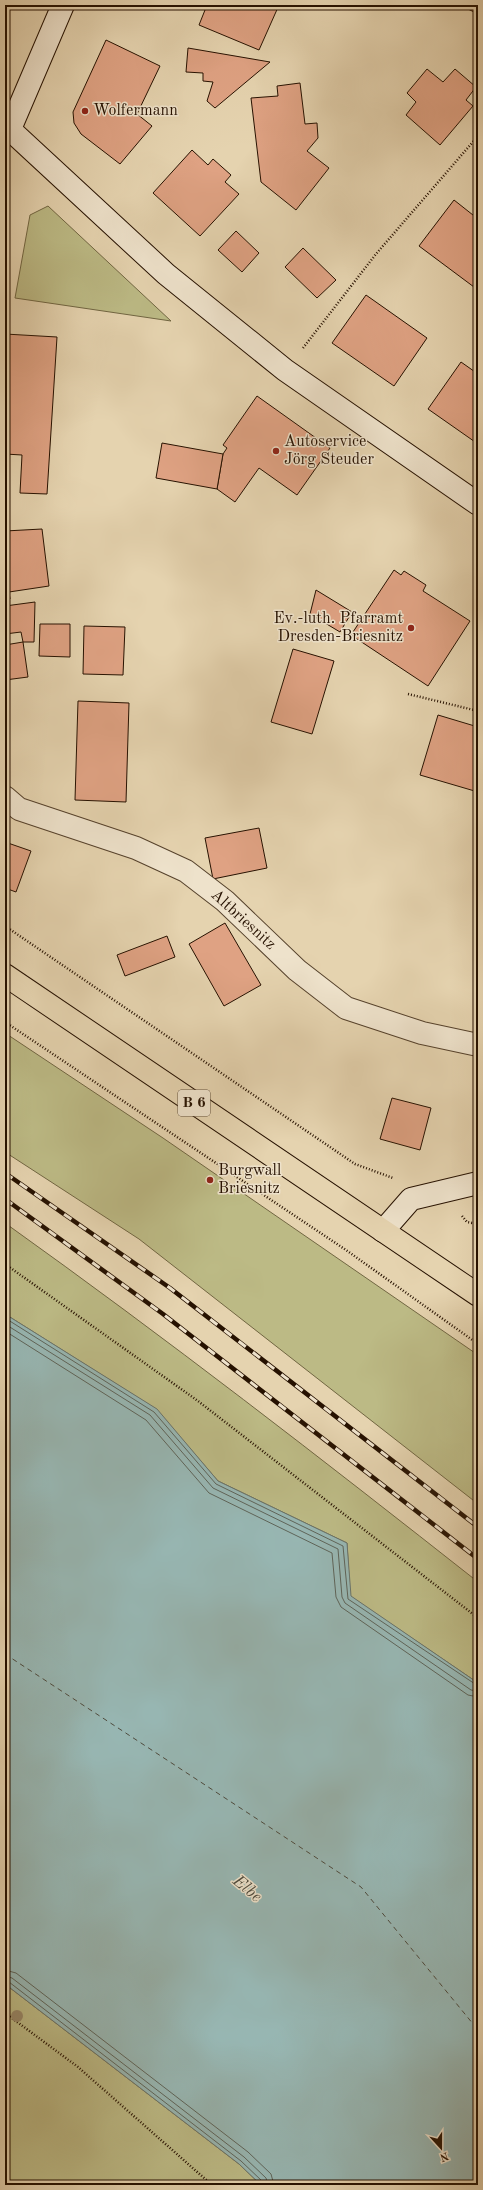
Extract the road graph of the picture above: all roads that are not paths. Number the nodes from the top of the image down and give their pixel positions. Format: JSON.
{"nodes":[{"id":1,"x":63,"y":5,"type":"edge"},
{"id":2,"x":7,"y":130,"type":"edge"},
{"id":3,"x":478,"y":504,"type":"edge"},
{"id":4,"x":5,"y":797,"type":"edge"},
{"id":5,"x":5,"y":975,"type":"edge"},
{"id":6,"x":478,"y":1045,"type":"edge"},
{"id":7,"x":478,"y":1184,"type":"edge"},
{"id":8,"x":383,"y":1231,"type":"junction"},
{"id":9,"x":478,"y":1295,"type":"edge"}],
"edges":[{"from":1,"to":2,"type":"street"},
{"from":2,"to":3,"type":"street"},
{"from":4,"to":6,"type":"street","name":"Altbriesnitz"},
{"from":5,"to":8,"type":"main road","number":"B 6"},
{"from":7,"to":8,"type":"street"},
{"from":8,"to":9,"type":"main road","number":"B 6"}]}
